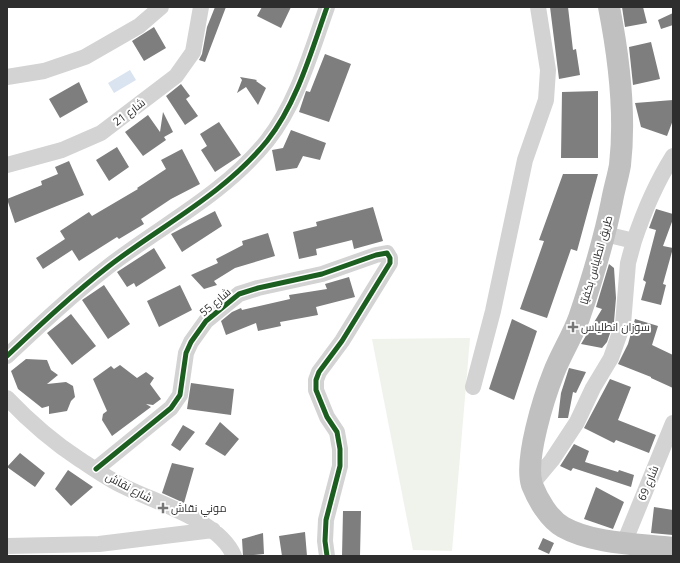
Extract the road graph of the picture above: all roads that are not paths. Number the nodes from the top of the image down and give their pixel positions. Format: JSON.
{"nodes":[{"id":1,"x":161,"y":7,"type":"edge"},
{"id":2,"x":201,"y":7,"type":"edge"},
{"id":3,"x":327,"y":7,"type":"edge"},
{"id":4,"x":538,"y":7,"type":"edge"},
{"id":5,"x":609,"y":7,"type":"edge"},
{"id":6,"x":7,"y":77,"type":"edge"},
{"id":7,"x":673,"y":156,"type":"edge"},
{"id":8,"x":7,"y":165,"type":"edge"},
{"id":9,"x":605,"y":234,"type":"junction"},
{"id":10,"x":634,"y":241,"type":"junction"},
{"id":11,"x":7,"y":356,"type":"edge"},
{"id":12,"x":473,"y":387,"type":"dead end"},
{"id":13,"x":7,"y":398,"type":"edge"},
{"id":14,"x":673,"y":423,"type":"edge"},
{"id":15,"x":96,"y":469,"type":"junction"},
{"id":16,"x":532,"y":484,"type":"junction"},
{"id":17,"x":213,"y":530,"type":"junction"},
{"id":18,"x":624,"y":543,"type":"junction"},
{"id":19,"x":7,"y":546,"type":"edge"},
{"id":20,"x":673,"y":548,"type":"edge"},
{"id":21,"x":234,"y":556,"type":"edge"},
{"id":22,"x":327,"y":556,"type":"edge"}],
"edges":[{"from":1,"to":6,"type":"street"},
{"from":2,"to":8,"type":"street","name":"شارع 21"},
{"from":3,"to":11,"type":"street"},
{"from":4,"to":12,"type":"street"},
{"from":5,"to":9,"type":"highway","name":"طريق انطلياس بكفيّا"},
{"from":7,"to":10,"type":"street"},
{"from":9,"to":10,"type":"street"},
{"from":9,"to":16,"type":"highway","name":"طريق انطلياس بكفيّا"},
{"from":10,"to":16,"type":"street"},
{"from":13,"to":15,"type":"street","name":"شارع نقاش"},
{"from":14,"to":18,"type":"street","name":"شارع 69"},
{"from":15,"to":17,"type":"street","name":"شارع نقاش"},
{"from":15,"to":22,"type":"street","name":"شارع 55"},
{"from":16,"to":18,"type":"highway","name":"طريق انطلياس بكفيّا"},
{"from":17,"to":19,"type":"street"},
{"from":17,"to":21,"type":"street","name":"شارع نقاش"},
{"from":18,"to":20,"type":"highway","name":"طريق انطلياس بكفيّا"}]}
